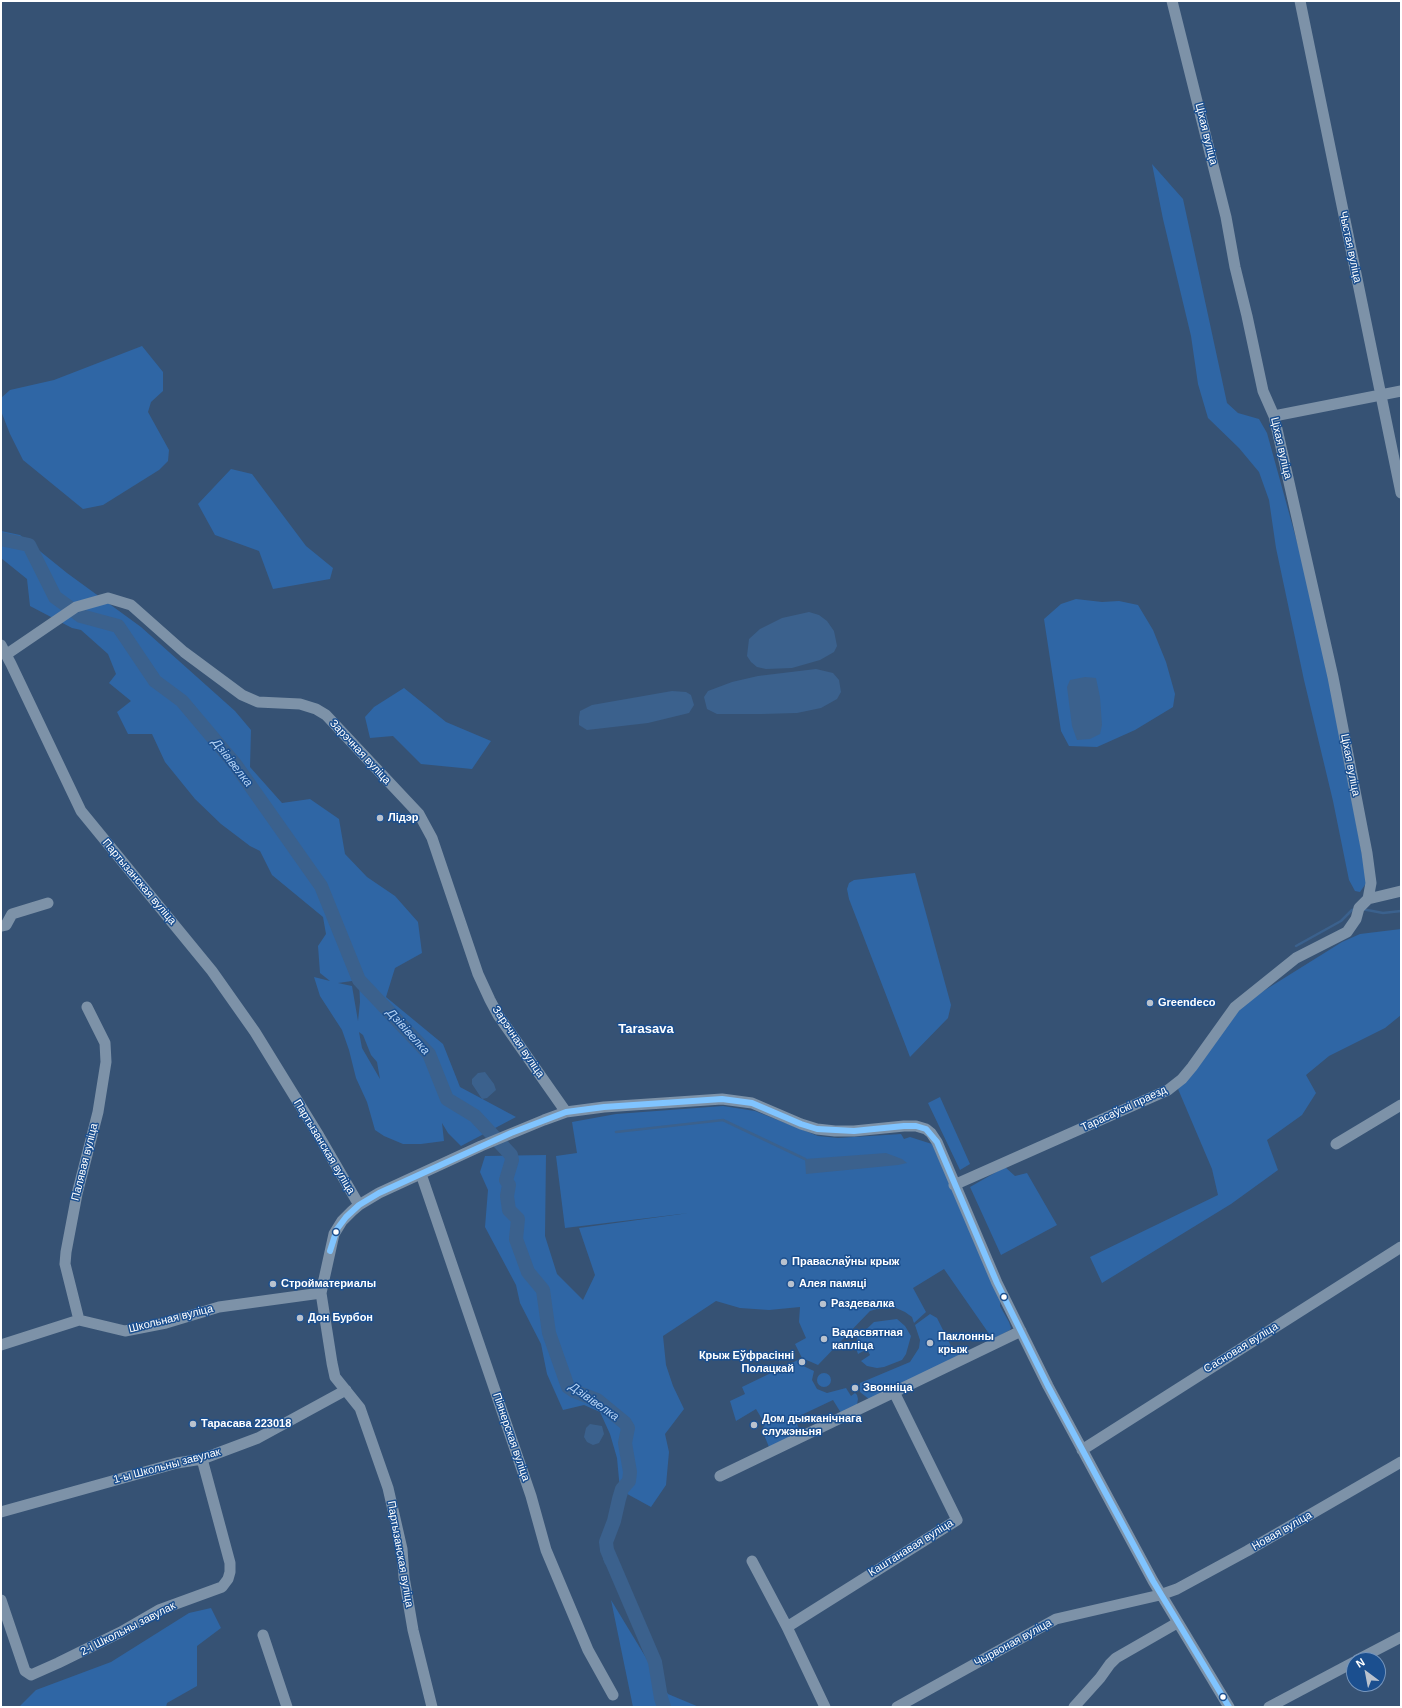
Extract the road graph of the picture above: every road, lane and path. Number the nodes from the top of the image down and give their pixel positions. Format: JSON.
{"nodes":[{"id":1,"x":1172,"y":1,"type":"edge"},
{"id":2,"x":1300,"y":1,"type":"edge"},
{"id":3,"x":1401,"y":391,"type":"edge"},
{"id":4,"x":1381,"y":395,"type":"junction"},
{"id":5,"x":1274,"y":416,"type":"junction"},
{"id":6,"x":1401,"y":493,"type":"edge"},
{"id":7,"x":4,"y":649,"type":"edge"},
{"id":8,"x":1401,"y":891,"type":"edge"},
{"id":9,"x":1368,"y":900,"type":"junction"},
{"id":10,"x":48,"y":903,"type":"dead end"},
{"id":11,"x":1,"y":926,"type":"edge"},
{"id":12,"x":87,"y":1007,"type":"dead end"},
{"id":13,"x":1401,"y":1105,"type":"edge"},
{"id":14,"x":566,"y":1112,"type":"junction"},
{"id":15,"x":1336,"y":1144,"type":"dead end"},
{"id":16,"x":421,"y":1174,"type":"junction"},
{"id":17,"x":954,"y":1185,"type":"junction"},
{"id":18,"x":359,"y":1205,"type":"junction"},
{"id":19,"x":1401,"y":1247,"type":"edge"},
{"id":20,"x":321,"y":1292,"type":"junction"},
{"id":21,"x":79,"y":1320,"type":"junction"},
{"id":22,"x":1021,"y":1331,"type":"junction"},
{"id":23,"x":1,"y":1345,"type":"edge"},
{"id":24,"x":346,"y":1390,"type":"junction"},
{"id":25,"x":894,"y":1392,"type":"junction"},
{"id":26,"x":1082,"y":1450,"type":"junction"},
{"id":27,"x":202,"y":1459,"type":"junction"},
{"id":28,"x":1401,"y":1462,"type":"edge"},
{"id":29,"x":720,"y":1476,"type":"dead end"},
{"id":30,"x":1,"y":1512,"type":"edge"},
{"id":31,"x":752,"y":1561,"type":"dead end"},
{"id":32,"x":1160,"y":1595,"type":"junction"},
{"id":33,"x":1,"y":1600,"type":"edge"},
{"id":34,"x":1177,"y":1623,"type":"junction"},
{"id":35,"x":787,"y":1627,"type":"junction"},
{"id":36,"x":262,"y":1635,"type":"dead end"},
{"id":37,"x":1401,"y":1636,"type":"edge"},
{"id":38,"x":1372,"y":1652,"type":"edge"},
{"id":39,"x":1346,"y":1666,"type":"edge"},
{"id":40,"x":614,"y":1695,"type":"dead end"},
{"id":41,"x":287,"y":1707,"type":"edge"},
{"id":42,"x":432,"y":1707,"type":"edge"},
{"id":43,"x":825,"y":1707,"type":"edge"},
{"id":44,"x":898,"y":1707,"type":"edge"},
{"id":45,"x":1074,"y":1707,"type":"edge"},
{"id":46,"x":1229,"y":1707,"type":"edge"},
{"id":47,"x":1269,"y":1707,"type":"edge"}],
"edges":[{"from":1,"to":5,"type":"street","name":"Ціхая вуліца"},
{"from":2,"to":4,"type":"street","name":"Чыстая вуліца"},
{"from":3,"to":4,"type":"street"},
{"from":4,"to":5,"type":"street"},
{"from":4,"to":6,"type":"street","name":"Чыстая вуліца"},
{"from":5,"to":9,"type":"street","name":"Ціхая вуліца"},
{"from":7,"to":14,"type":"street","name":"Зарэчная вуліца"},
{"from":7,"to":18,"type":"street","name":"Партызанская вуліца"},
{"from":8,"to":9,"type":"street"},
{"from":9,"to":17,"type":"street","name":"Тарасаўскі праезд"},
{"from":10,"to":11,"type":"street"},
{"from":12,"to":21,"type":"street","name":"Палявая вуліца"},
{"from":13,"to":15,"type":"street"},
{"from":14,"to":16,"type":"street"},
{"from":14,"to":17,"type":"street"},
{"from":16,"to":18,"type":"street"},
{"from":16,"to":40,"type":"street","name":"Піянерская вуліца"},
{"from":17,"to":22,"type":"street"},
{"from":18,"to":20,"type":"street","name":"Партызанская вуліца"},
{"from":19,"to":26,"type":"street","name":"Сасновая вуліца"},
{"from":20,"to":21,"type":"street","name":"Школьная вуліца"},
{"from":20,"to":24,"type":"street","name":"Партызанская вуліца"},
{"from":21,"to":23,"type":"street"},
{"from":22,"to":25,"type":"street"},
{"from":22,"to":26,"type":"street"},
{"from":24,"to":27,"type":"street","name":"1-ы Школьны завулак"},
{"from":24,"to":42,"type":"street","name":"Партызанская вуліца"},
{"from":25,"to":29,"type":"street"},
{"from":25,"to":35,"type":"street","name":"Каштанавая вуліца"},
{"from":26,"to":32,"type":"street"},
{"from":27,"to":30,"type":"street","name":"1-ы Школьны завулак"},
{"from":27,"to":33,"type":"street","name":"2-і Школьны завулак"},
{"from":28,"to":32,"type":"street","name":"Новая вуліца"},
{"from":31,"to":35,"type":"street"},
{"from":32,"to":34,"type":"street"},
{"from":32,"to":44,"type":"street","name":"Чырвоная вуліца"},
{"from":34,"to":45,"type":"street"},
{"from":34,"to":46,"type":"street"},
{"from":35,"to":43,"type":"street"},
{"from":36,"to":41,"type":"street"},
{"from":37,"to":38,"type":"street"},
{"from":39,"to":47,"type":"street"}]}
